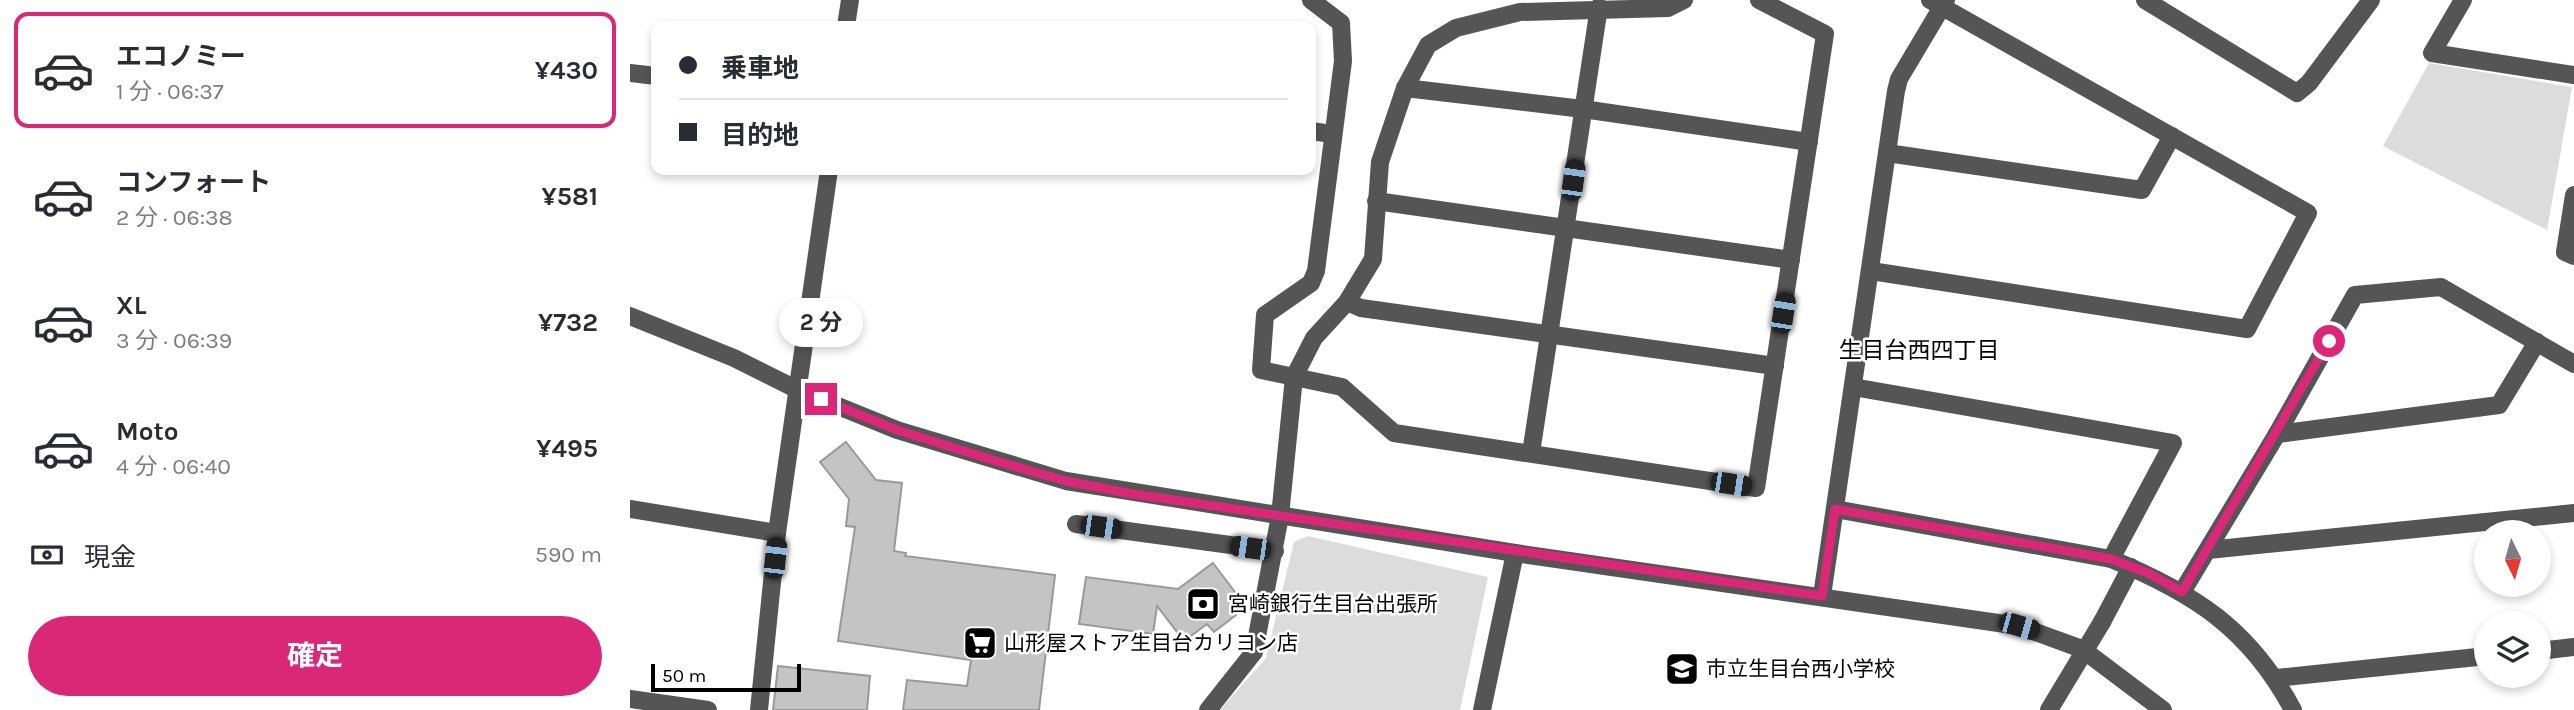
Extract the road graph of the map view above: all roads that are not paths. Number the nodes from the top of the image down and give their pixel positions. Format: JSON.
{"nodes":[{"id":1,"x":850,"y":0,"type":"edge"},
{"id":2,"x":1311,"y":0,"type":"edge"},
{"id":3,"x":1684,"y":0,"type":"edge"},
{"id":4,"x":1759,"y":0,"type":"edge"},
{"id":5,"x":2144,"y":0,"type":"edge"},
{"id":6,"x":2371,"y":0,"type":"edge"},
{"id":7,"x":2463,"y":0,"type":"edge"},
{"id":8,"x":1940,"y":2,"type":"edge"},
{"id":9,"x":1599,"y":8,"type":"junction"},
{"id":10,"x":847,"y":21,"type":"edge"},
{"id":11,"x":630,"y":73,"type":"edge"},
{"id":12,"x":651,"y":75,"type":"edge"},
{"id":13,"x":2574,"y":75,"type":"edge"},
{"id":14,"x":1405,"y":88,"type":"junction"},
{"id":15,"x":1583,"y":109,"type":"junction"},
{"id":16,"x":1316,"y":132,"type":"edge"},
{"id":17,"x":1332,"y":134,"type":"junction"},
{"id":18,"x":2172,"y":136,"type":"junction"},
{"id":19,"x":1809,"y":142,"type":"junction"},
{"id":20,"x":1887,"y":153,"type":"junction"},
{"id":21,"x":828,"y":175,"type":"edge"},
{"id":22,"x":2574,"y":195,"type":"edge"},
{"id":23,"x":1376,"y":201,"type":"junction"},
{"id":24,"x":1565,"y":228,"type":"junction"},
{"id":25,"x":2574,"y":256,"type":"edge"},
{"id":26,"x":1791,"y":260,"type":"junction"},
{"id":27,"x":1871,"y":271,"type":"junction"},
{"id":28,"x":1347,"y":302,"type":"junction"},
{"id":29,"x":630,"y":317,"type":"edge"},
{"id":30,"x":1549,"y":336,"type":"junction"},
{"id":31,"x":2537,"y":342,"type":"junction"},
{"id":32,"x":2574,"y":364,"type":"edge"},
{"id":33,"x":1775,"y":366,"type":"junction"},
{"id":34,"x":1294,"y":377,"type":"junction"},
{"id":35,"x":1853,"y":387,"type":"junction"},
{"id":36,"x":796,"y":389,"type":"junction"},
{"id":37,"x":2277,"y":434,"type":"junction"},
{"id":38,"x":1531,"y":453,"type":"junction"},
{"id":39,"x":630,"y":509,"type":"edge"},
{"id":40,"x":1835,"y":509,"type":"junction"},
{"id":41,"x":2574,"y":513,"type":"edge"},
{"id":42,"x":1280,"y":516,"type":"junction"},
{"id":43,"x":1076,"y":524,"type":"dead end"},
{"id":44,"x":777,"y":533,"type":"junction"},
{"id":45,"x":2208,"y":550,"type":"junction"},
{"id":46,"x":1275,"y":551,"type":"junction"},
{"id":47,"x":1515,"y":553,"type":"junction"},
{"id":48,"x":2111,"y":559,"type":"junction"},
{"id":49,"x":2131,"y":567,"type":"junction"},
{"id":50,"x":2182,"y":592,"type":"junction"},
{"id":51,"x":1822,"y":596,"type":"junction"},
{"id":52,"x":2574,"y":647,"type":"edge"},
{"id":53,"x":2551,"y":649,"type":"edge"},
{"id":54,"x":2474,"y":657,"type":"edge"},
{"id":55,"x":2276,"y":678,"type":"junction"},
{"id":56,"x":630,"y":699,"type":"edge"},
{"id":57,"x":708,"y":710,"type":"edge"},
{"id":58,"x":759,"y":710,"type":"edge"},
{"id":59,"x":1208,"y":710,"type":"edge"},
{"id":60,"x":1482,"y":710,"type":"edge"},
{"id":61,"x":2049,"y":710,"type":"edge"},
{"id":62,"x":2162,"y":710,"type":"edge"},
{"id":63,"x":2293,"y":710,"type":"edge"}],
"edges":[{"from":1,"to":10,"type":"street"},
{"from":2,"to":17,"type":"street"},
{"from":3,"to":9,"type":"street"},
{"from":4,"to":19,"type":"street"},
{"from":5,"to":6,"type":"street"},
{"from":7,"to":13,"type":"street"},
{"from":8,"to":18,"type":"street"},
{"from":8,"to":20,"type":"street"},
{"from":9,"to":14,"type":"street"},
{"from":9,"to":15,"type":"street"},
{"from":11,"to":12,"type":"street"},
{"from":14,"to":15,"type":"street"},
{"from":14,"to":23,"type":"street"},
{"from":15,"to":19,"type":"street"},
{"from":15,"to":24,"type":"street"},
{"from":16,"to":17,"type":"street"},
{"from":17,"to":34,"type":"street"},
{"from":18,"to":20,"type":"street"},
{"from":18,"to":27,"type":"street"},
{"from":19,"to":26,"type":"street"},
{"from":20,"to":27,"type":"street"},
{"from":21,"to":36,"type":"street"},
{"from":22,"to":25,"type":"street"},
{"from":23,"to":24,"type":"street"},
{"from":23,"to":28,"type":"street"},
{"from":24,"to":26,"type":"street"},
{"from":24,"to":30,"type":"street"},
{"from":26,"to":33,"type":"street"},
{"from":27,"to":35,"type":"street"},
{"from":28,"to":30,"type":"street"},
{"from":28,"to":34,"type":"street"},
{"from":29,"to":36,"type":"street"},
{"from":30,"to":33,"type":"street"},
{"from":30,"to":38,"type":"street"},
{"from":31,"to":32,"type":"street"},
{"from":31,"to":37,"type":"street"},
{"from":31,"to":37,"type":"street"},
{"from":33,"to":38,"type":"street"},
{"from":34,"to":38,"type":"street"},
{"from":34,"to":42,"type":"street"},
{"from":35,"to":40,"type":"street"},
{"from":35,"to":48,"type":"street"},
{"from":36,"to":42,"type":"street"},
{"from":36,"to":44,"type":"street"},
{"from":37,"to":45,"type":"street"},
{"from":39,"to":44,"type":"street"},
{"from":40,"to":48,"type":"street"},
{"from":40,"to":51,"type":"street"},
{"from":41,"to":45,"type":"street"},
{"from":42,"to":46,"type":"street"},
{"from":42,"to":47,"type":"street"},
{"from":43,"to":46,"type":"street"},
{"from":44,"to":58,"type":"street"},
{"from":45,"to":50,"type":"street"},
{"from":46,"to":59,"type":"street"},
{"from":47,"to":51,"type":"street"},
{"from":47,"to":60,"type":"street"},
{"from":48,"to":49,"type":"street"},
{"from":49,"to":50,"type":"street"},
{"from":49,"to":61,"type":"street","bridge":true},
{"from":50,"to":55,"type":"street"},
{"from":51,"to":62,"type":"street"},
{"from":52,"to":53,"type":"street"},
{"from":54,"to":55,"type":"street"},
{"from":55,"to":63,"type":"street"},
{"from":56,"to":57,"type":"street"}]}
